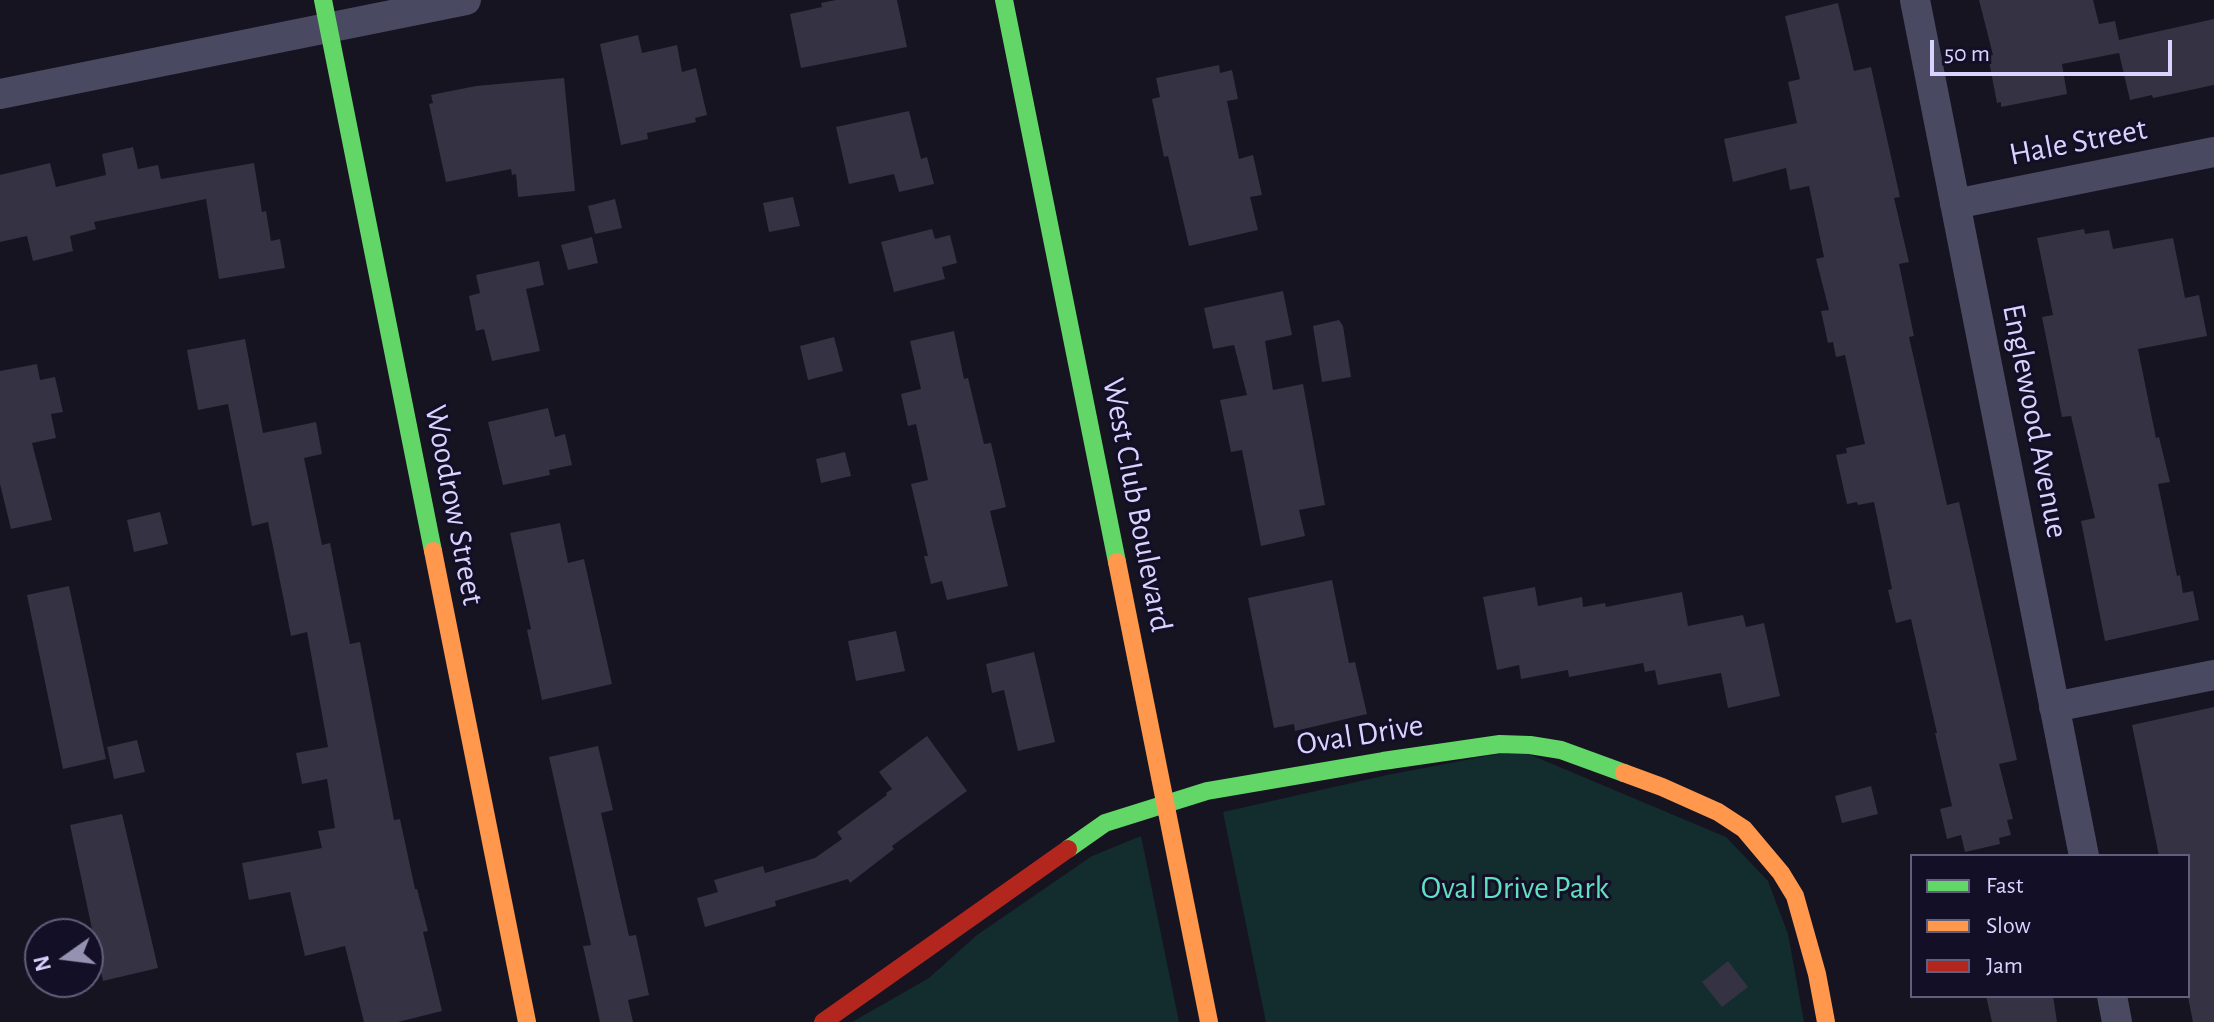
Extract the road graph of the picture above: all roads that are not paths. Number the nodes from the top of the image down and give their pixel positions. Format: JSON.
{"nodes":[{"id":1,"x":466,"y":0,"type":"edge"},
{"id":2,"x":1004,"y":0,"type":"edge"},
{"id":3,"x":1915,"y":0,"type":"edge"},
{"id":4,"x":325,"y":14,"type":"edge"},
{"id":5,"x":0,"y":94,"type":"edge"},
{"id":6,"x":2214,"y":152,"type":"edge"},
{"id":7,"x":1955,"y":204,"type":"junction"},
{"id":8,"x":2214,"y":675,"type":"edge"},
{"id":9,"x":2054,"y":707,"type":"junction"},
{"id":10,"x":1166,"y":803,"type":"junction"},
{"id":11,"x":2084,"y":854,"type":"edge"},
{"id":12,"x":2112,"y":998,"type":"edge"},
{"id":13,"x":527,"y":1022,"type":"edge"},
{"id":14,"x":823,"y":1022,"type":"edge"},
{"id":15,"x":1209,"y":1022,"type":"edge"},
{"id":16,"x":1826,"y":1022,"type":"edge"},
{"id":17,"x":2117,"y":1022,"type":"edge"}],
"edges":[{"from":1,"to":4,"type":"street"},
{"from":2,"to":10,"type":"street","name":"West Club Boulevard"},
{"from":3,"to":7,"type":"street","name":"Englewood Avenue"},
{"from":4,"to":5,"type":"street"},
{"from":4,"to":13,"type":"street","name":"Woodrow Street"},
{"from":6,"to":7,"type":"street","name":"Hale Street"},
{"from":7,"to":9,"type":"street","name":"Englewood Avenue"},
{"from":8,"to":9,"type":"street"},
{"from":9,"to":11,"type":"street","name":"Englewood Avenue"},
{"from":10,"to":14,"type":"street","name":"Oval Drive"},
{"from":10,"to":15,"type":"street","name":"West Club Boulevard"},
{"from":10,"to":16,"type":"street","name":"Oval Drive"},
{"from":12,"to":17,"type":"street"}]}
